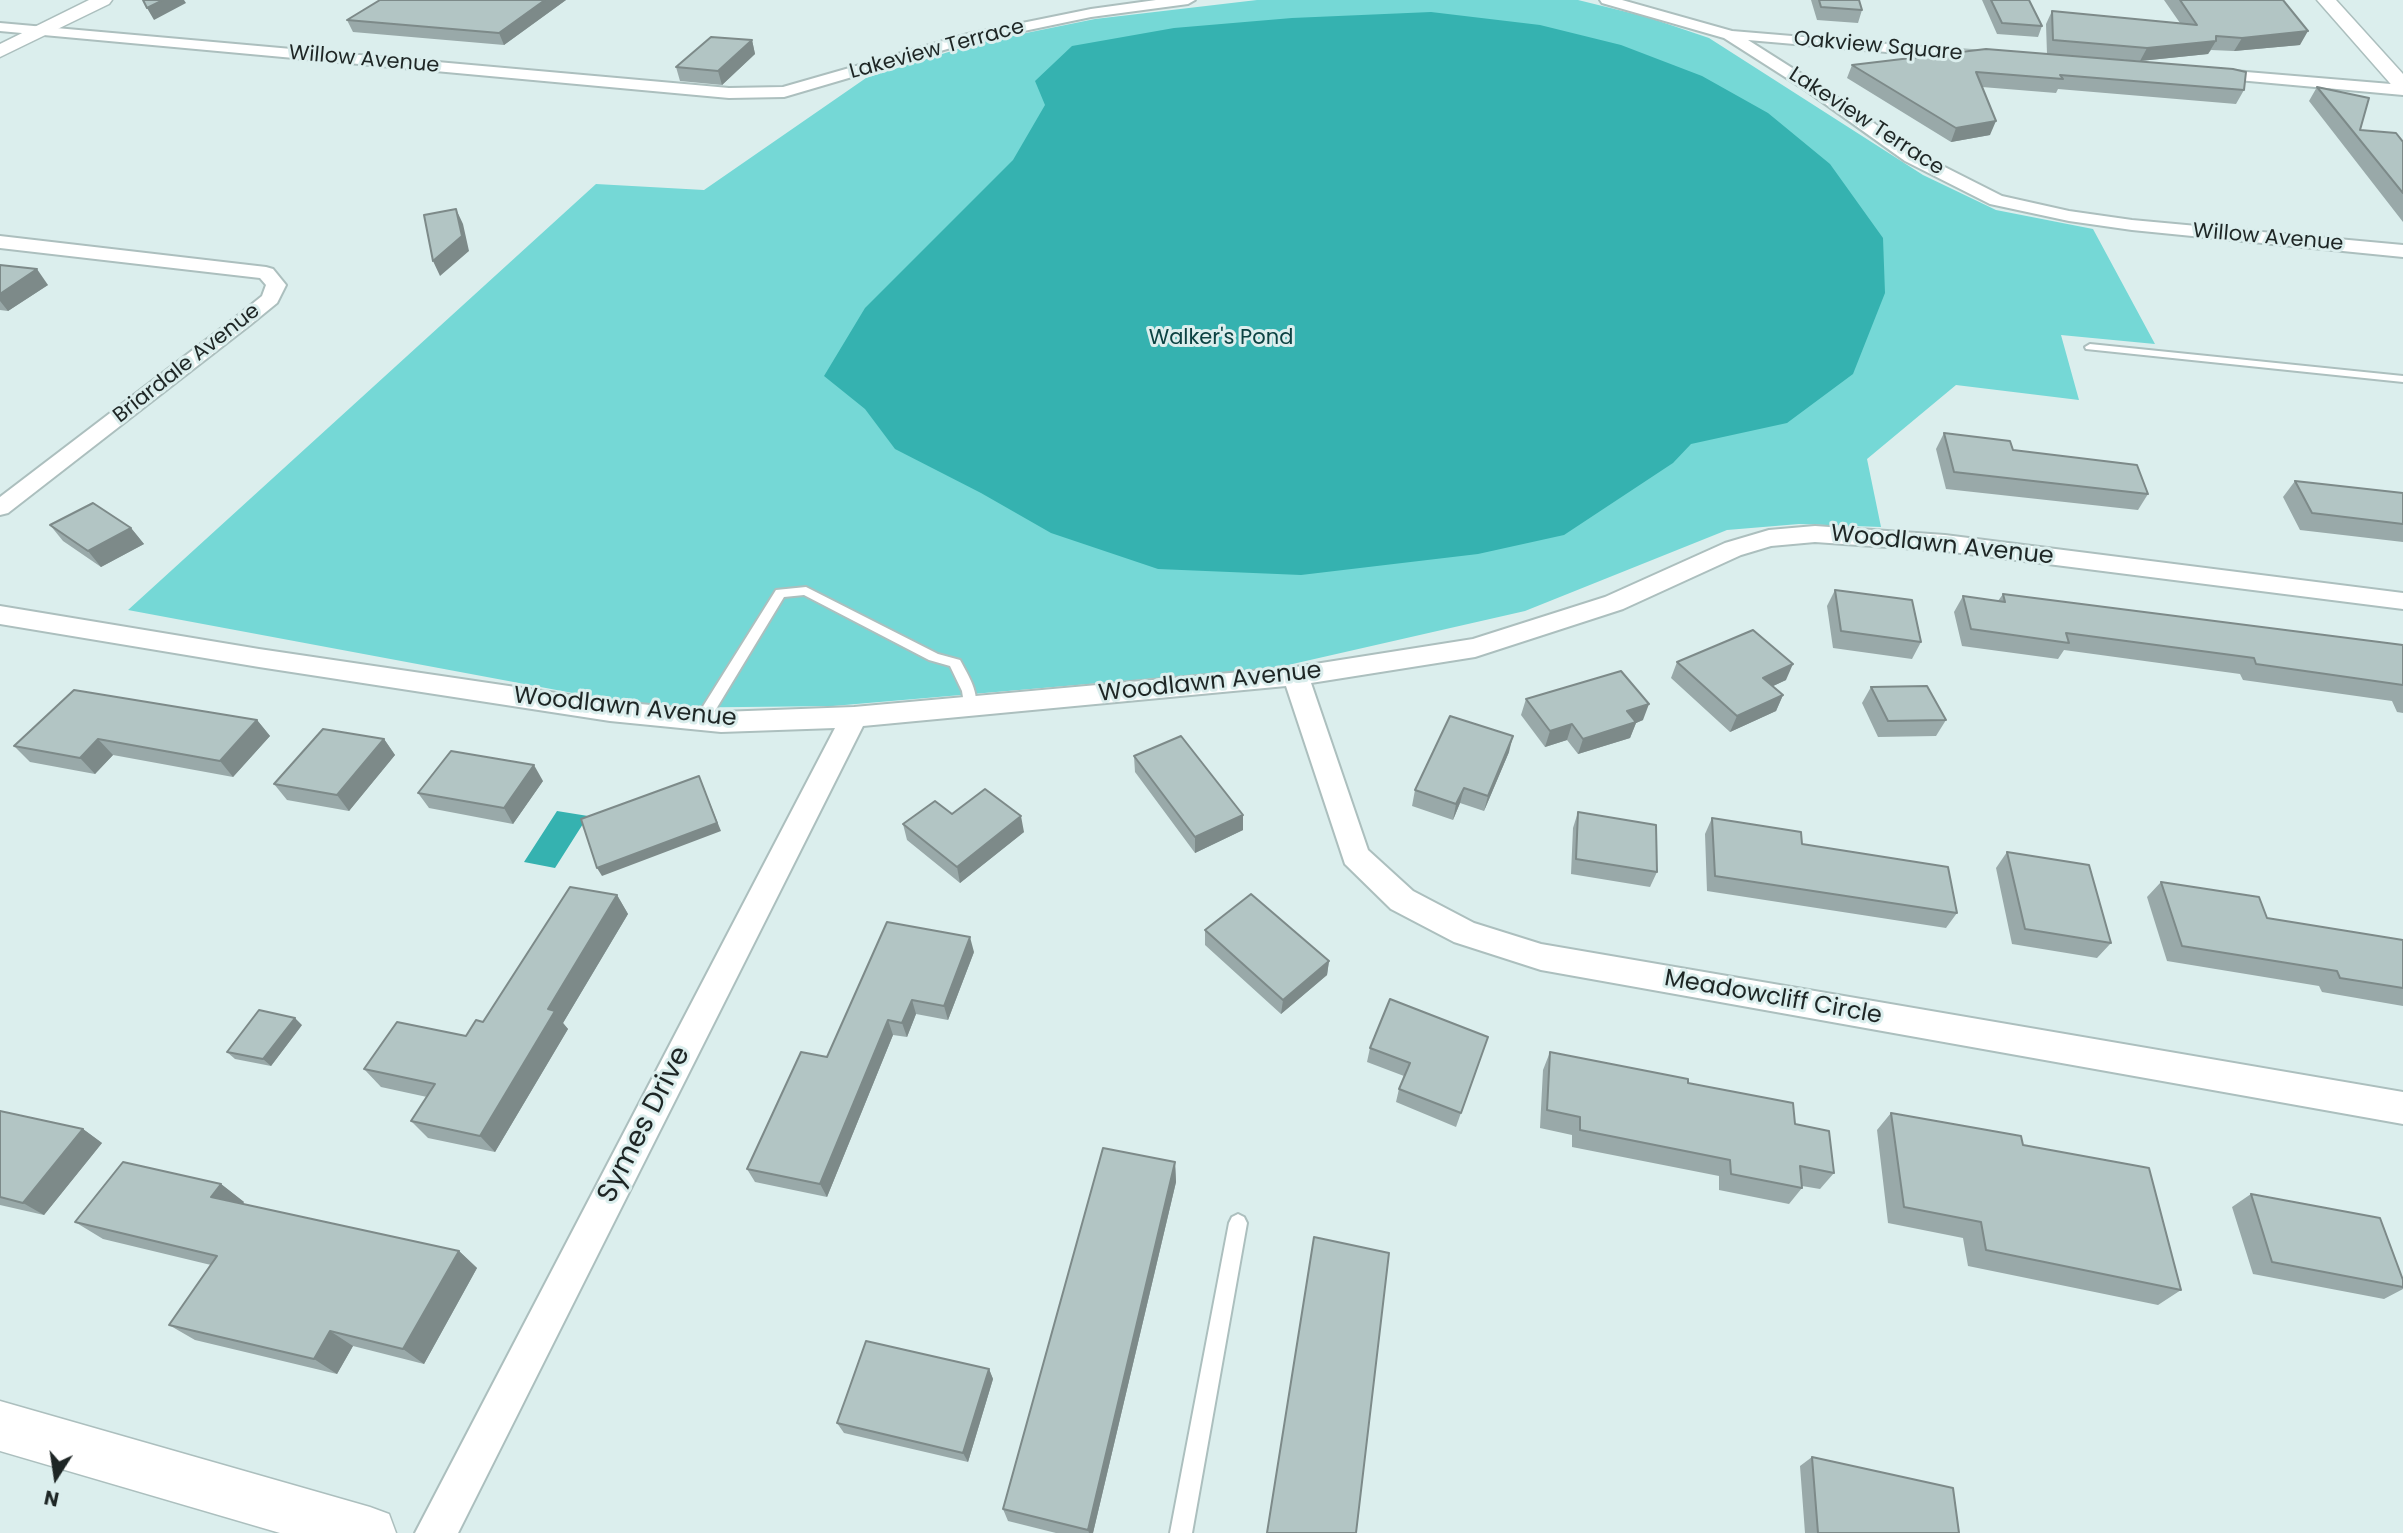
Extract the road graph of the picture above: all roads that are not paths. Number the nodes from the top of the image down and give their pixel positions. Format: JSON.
{"nodes":[{"id":1,"x":103,"y":0,"type":"edge"},
{"id":2,"x":1188,"y":0,"type":"edge"},
{"id":3,"x":1607,"y":0,"type":"edge"},
{"id":4,"x":2326,"y":0,"type":"edge"},
{"id":5,"x":1095,"y":7,"type":"edge"},
{"id":6,"x":0,"y":27,"type":"edge"},
{"id":7,"x":41,"y":31,"type":"junction"},
{"id":8,"x":1729,"y":34,"type":"junction"},
{"id":9,"x":0,"y":51,"type":"edge"},
{"id":10,"x":2004,"y":57,"type":"edge"},
{"id":11,"x":2197,"y":73,"type":"edge"},
{"id":12,"x":2403,"y":88,"type":"edge"},
{"id":13,"x":729,"y":93,"type":"joint"},
{"id":14,"x":2132,"y":225,"type":"joint"},
{"id":15,"x":0,"y":242,"type":"edge"},
{"id":16,"x":2403,"y":251,"type":"edge"},
{"id":17,"x":2090,"y":347,"type":"dead end"},
{"id":18,"x":2403,"y":379,"type":"edge"},
{"id":19,"x":0,"y":508,"type":"edge"},
{"id":20,"x":2403,"y":601,"type":"edge"},
{"id":21,"x":0,"y":615,"type":"edge"},
{"id":22,"x":1296,"y":676,"type":"junction"},
{"id":23,"x":970,"y":707,"type":"junction"},
{"id":24,"x":854,"y":718,"type":"junction"},
{"id":25,"x":702,"y":720,"type":"junction"},
{"id":26,"x":2403,"y":1108,"type":"edge"},
{"id":27,"x":1238,"y":1223,"type":"dead end"},
{"id":28,"x":0,"y":1426,"type":"edge"},
{"id":29,"x":370,"y":1533,"type":"edge"},
{"id":30,"x":436,"y":1533,"type":"edge"},
{"id":31,"x":1181,"y":1533,"type":"edge"}],
"edges":[{"from":1,"to":7,"type":"street"},
{"from":2,"to":5,"type":"street","name":"Lakeview Terrace"},
{"from":3,"to":8,"type":"street","name":"Lakeview Terrace"},
{"from":4,"to":12,"type":"street"},
{"from":5,"to":13,"type":"street","name":"Lakeview Terrace"},
{"from":6,"to":7,"type":"street","name":"Willow Avenue"},
{"from":7,"to":9,"type":"street"},
{"from":7,"to":13,"type":"street","name":"Willow Avenue"},
{"from":8,"to":10,"type":"street","name":"Oakview Square"},
{"from":8,"to":14,"type":"street","name":"Lakeview Terrace"},
{"from":11,"to":12,"type":"street"},
{"from":14,"to":16,"type":"street","name":"Willow Avenue"},
{"from":15,"to":19,"type":"street","name":"Briardale Avenue"},
{"from":17,"to":18,"type":"lane"},
{"from":20,"to":22,"type":"street","name":"Woodlawn Avenue"},
{"from":21,"to":25,"type":"street","name":"Woodlawn Avenue"},
{"from":22,"to":23,"type":"street","name":"Woodlawn Avenue"},
{"from":22,"to":26,"type":"street","name":"Meadowcliff Circle"},
{"from":23,"to":24,"type":"street","name":"Woodlawn Avenue"},
{"from":23,"to":25,"type":"lane"},
{"from":24,"to":25,"type":"street","name":"Woodlawn Avenue"},
{"from":24,"to":30,"type":"street","name":"Symes Drive"},
{"from":27,"to":31,"type":"lane"},
{"from":28,"to":29,"type":"street"}]}
